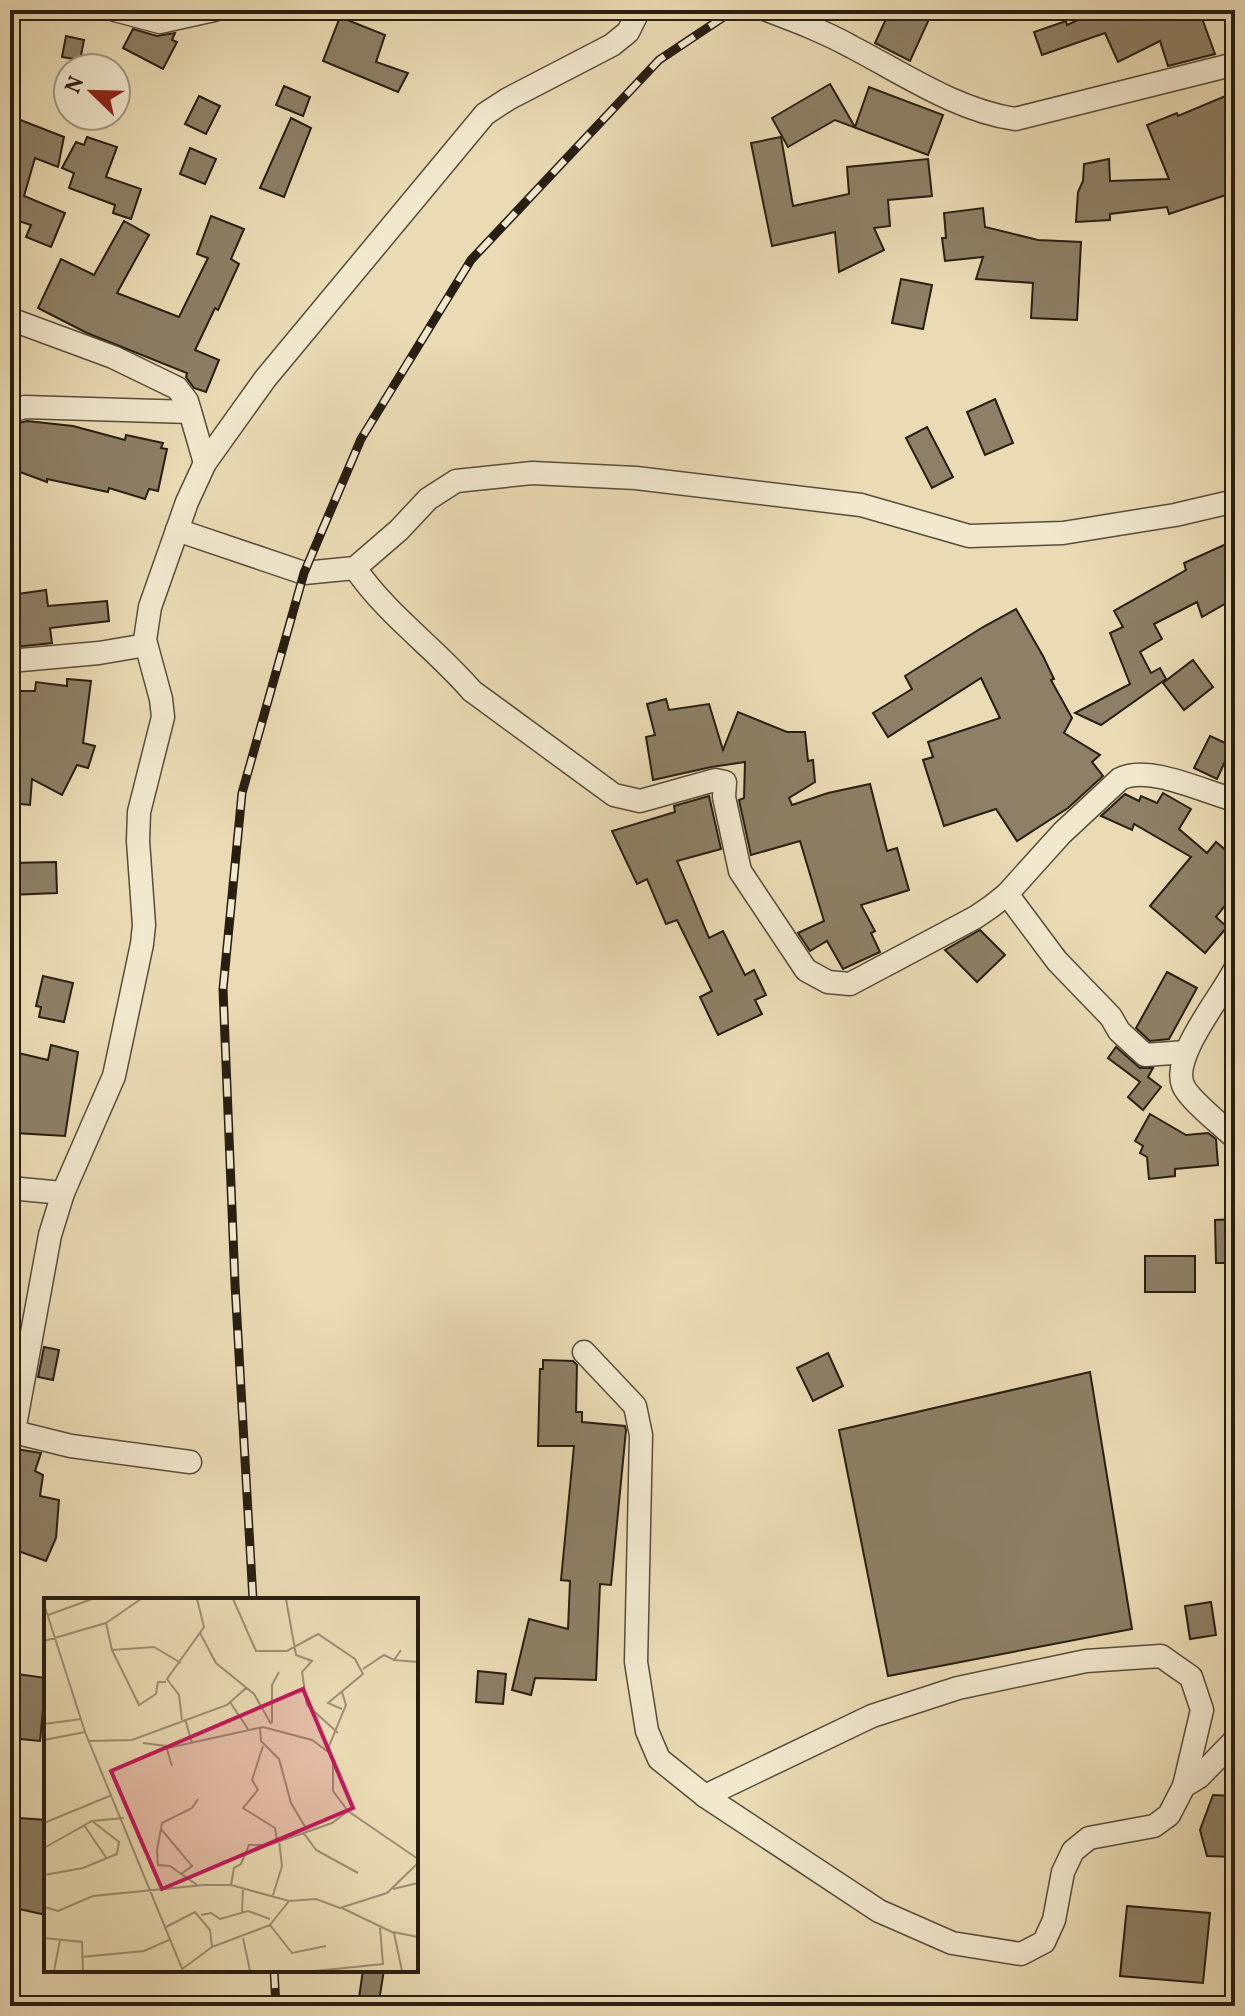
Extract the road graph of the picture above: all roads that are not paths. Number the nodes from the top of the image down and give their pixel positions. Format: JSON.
{"nodes":[{"id":1,"x":115,"y":10,"type":"edge"},
{"id":2,"x":214,"y":10,"type":"edge"},
{"id":3,"x":639,"y":10,"type":"edge"},
{"id":4,"x":767,"y":10,"type":"edge"},
{"id":5,"x":1235,"y":64,"type":"edge"},
{"id":6,"x":10,"y":319,"type":"edge"},
{"id":7,"x":10,"y":411,"type":"edge"},
{"id":8,"x":190,"y":412,"type":"junction"},
{"id":9,"x":205,"y":463,"type":"junction"},
{"id":10,"x":1235,"y":501,"type":"edge"},
{"id":11,"x":177,"y":530,"type":"junction"},
{"id":12,"x":355,"y":568,"type":"junction"},
{"id":13,"x":146,"y":645,"type":"junction"},
{"id":14,"x":10,"y":661,"type":"edge"},
{"id":15,"x":1235,"y":800,"type":"edge"},
{"id":16,"x":1007,"y":894,"type":"junction"},
{"id":17,"x":1235,"y":969,"type":"edge"},
{"id":18,"x":1186,"y":1052,"type":"junction"},
{"id":19,"x":1235,"y":1138,"type":"edge"},
{"id":20,"x":10,"y":1188,"type":"edge"},
{"id":21,"x":63,"y":1193,"type":"junction"},
{"id":22,"x":584,"y":1352,"type":"dead end"},
{"id":23,"x":12,"y":1431,"type":"edge"},
{"id":24,"x":190,"y":1462,"type":"dead end"},
{"id":25,"x":1235,"y":1740,"type":"edge"},
{"id":26,"x":1184,"y":1786,"type":"junction"},
{"id":27,"x":705,"y":1796,"type":"junction"}],
"edges":[{"from":1,"to":2,"type":"street"},
{"from":3,"to":9,"type":"street"},
{"from":4,"to":5,"type":"street"},
{"from":6,"to":8,"type":"street"},
{"from":7,"to":8,"type":"street"},
{"from":8,"to":9,"type":"street"},
{"from":9,"to":11,"type":"street"},
{"from":10,"to":12,"type":"street"},
{"from":11,"to":12,"type":"street"},
{"from":11,"to":13,"type":"street"},
{"from":12,"to":16,"type":"street"},
{"from":13,"to":14,"type":"street"},
{"from":13,"to":21,"type":"street"},
{"from":15,"to":16,"type":"street"},
{"from":16,"to":18,"type":"street"},
{"from":17,"to":18,"type":"street"},
{"from":18,"to":19,"type":"street"},
{"from":20,"to":21,"type":"street"},
{"from":21,"to":23,"type":"street"},
{"from":22,"to":27,"type":"street"},
{"from":23,"to":24,"type":"street"},
{"from":25,"to":26,"type":"street"},
{"from":26,"to":27,"type":"street"},
{"from":26,"to":27,"type":"street"}]}
